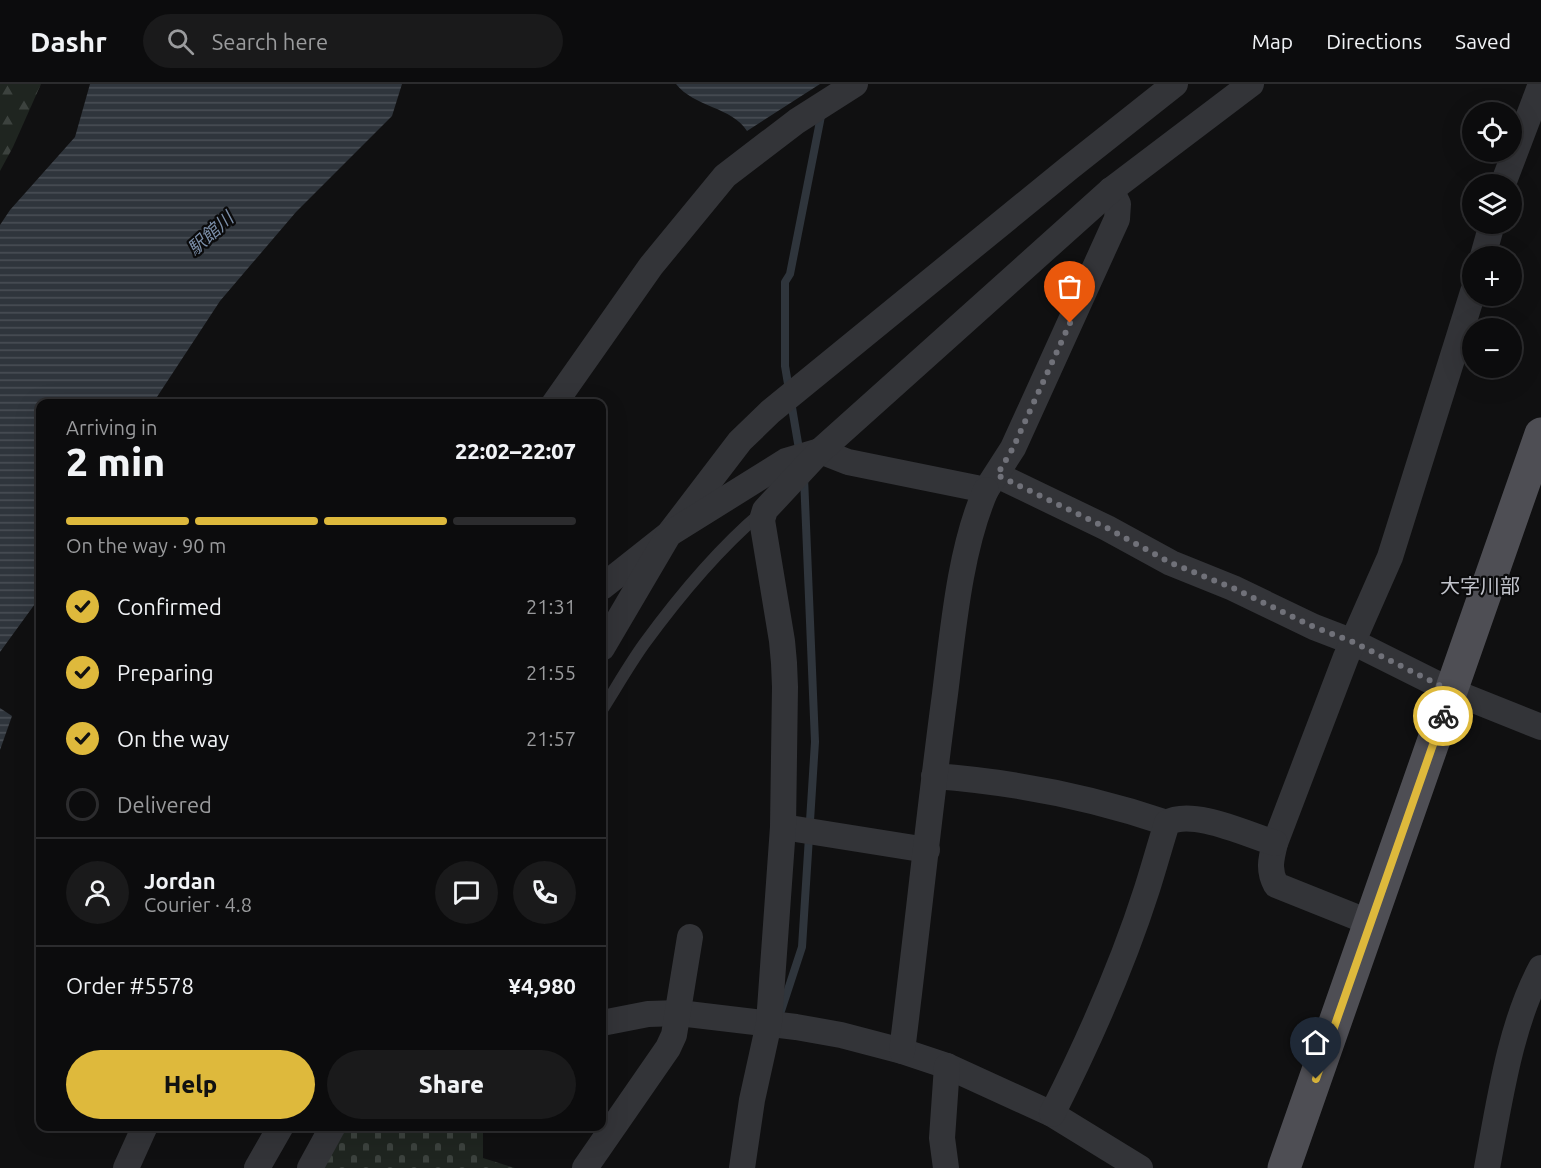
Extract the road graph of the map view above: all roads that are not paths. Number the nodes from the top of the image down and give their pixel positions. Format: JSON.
{"nodes":[{"id":1,"x":855,"y":84,"type":"edge"},
{"id":2,"x":1175,"y":84,"type":"edge"},
{"id":3,"x":1251,"y":84,"type":"edge"},
{"id":4,"x":1541,"y":84,"type":"edge"},
{"id":5,"x":1507,"y":174,"type":"edge"},
{"id":6,"x":1111,"y":190,"type":"junction"},
{"id":7,"x":1468,"y":306,"type":"edge"},
{"id":8,"x":558,"y":399,"type":"edge"},
{"id":9,"x":1541,"y":434,"type":"edge"},
{"id":10,"x":820,"y":451,"type":"junction"},
{"id":11,"x":992,"y":482,"type":"junction"},
{"id":12,"x":765,"y":510,"type":"junction"},
{"id":13,"x":669,"y":534,"type":"junction"},
{"id":14,"x":606,"y":583,"type":"edge"},
{"id":15,"x":606,"y":641,"type":"edge"},
{"id":16,"x":1353,"y":642,"type":"junction"},
{"id":17,"x":1451,"y":691,"type":"junction"},
{"id":18,"x":606,"y":704,"type":"edge"},
{"id":19,"x":1541,"y":727,"type":"edge"},
{"id":20,"x":934,"y":776,"type":"junction"},
{"id":21,"x":1167,"y":824,"type":"junction"},
{"id":22,"x":783,"y":827,"type":"junction"},
{"id":23,"x":1275,"y":843,"type":"junction"},
{"id":24,"x":927,"y":850,"type":"junction"},
{"id":25,"x":1371,"y":923,"type":"junction"},
{"id":26,"x":690,"y":937,"type":"dead end"},
{"id":27,"x":1541,"y":968,"type":"edge"},
{"id":28,"x":679,"y":1013,"type":"junction"},
{"id":29,"x":606,"y":1022,"type":"edge"},
{"id":30,"x":769,"y":1023,"type":"junction"},
{"id":31,"x":902,"y":1051,"type":"junction"},
{"id":32,"x":946,"y":1066,"type":"junction"},
{"id":33,"x":1052,"y":1113,"type":"junction"},
{"id":34,"x":143,"y":1131,"type":"edge"},
{"id":35,"x":278,"y":1131,"type":"edge"},
{"id":36,"x":330,"y":1131,"type":"edge"},
{"id":37,"x":126,"y":1168,"type":"edge"},
{"id":38,"x":257,"y":1168,"type":"edge"},
{"id":39,"x":310,"y":1168,"type":"edge"},
{"id":40,"x":585,"y":1168,"type":"edge"},
{"id":41,"x":742,"y":1168,"type":"edge"},
{"id":42,"x":946,"y":1168,"type":"edge"},
{"id":43,"x":1140,"y":1168,"type":"edge"},
{"id":44,"x":1284,"y":1168,"type":"edge"},
{"id":45,"x":1487,"y":1168,"type":"edge"}],
"edges":[{"from":1,"to":8,"type":"street"},
{"from":2,"to":13,"type":"street"},
{"from":3,"to":6,"type":"street"},
{"from":4,"to":5,"type":"street"},
{"from":6,"to":10,"type":"street"},
{"from":6,"to":11,"type":"street"},
{"from":7,"to":16,"type":"street"},
{"from":9,"to":17,"type":"main road"},
{"from":10,"to":11,"type":"street"},
{"from":10,"to":12,"type":"street"},
{"from":10,"to":13,"type":"street"},
{"from":11,"to":16,"type":"street"},
{"from":11,"to":20,"type":"street"},
{"from":12,"to":18,"type":"lane"},
{"from":12,"to":22,"type":"street"},
{"from":13,"to":14,"type":"street"},
{"from":13,"to":15,"type":"street"},
{"from":16,"to":17,"type":"street"},
{"from":16,"to":23,"type":"street"},
{"from":17,"to":19,"type":"street"},
{"from":17,"to":25,"type":"main road"},
{"from":20,"to":21,"type":"street"},
{"from":20,"to":24,"type":"street"},
{"from":21,"to":23,"type":"street"},
{"from":21,"to":33,"type":"street"},
{"from":22,"to":24,"type":"street"},
{"from":22,"to":30,"type":"street"},
{"from":23,"to":25,"type":"street"},
{"from":24,"to":31,"type":"street"},
{"from":25,"to":44,"type":"main road"},
{"from":26,"to":28,"type":"street"},
{"from":27,"to":45,"type":"street"},
{"from":28,"to":29,"type":"street"},
{"from":28,"to":30,"type":"street"},
{"from":28,"to":40,"type":"street"},
{"from":30,"to":31,"type":"street"},
{"from":30,"to":41,"type":"street"},
{"from":31,"to":32,"type":"street"},
{"from":32,"to":33,"type":"street"},
{"from":32,"to":42,"type":"street"},
{"from":33,"to":43,"type":"street"},
{"from":34,"to":37,"type":"street"},
{"from":35,"to":38,"type":"street"},
{"from":36,"to":39,"type":"street"}]}
